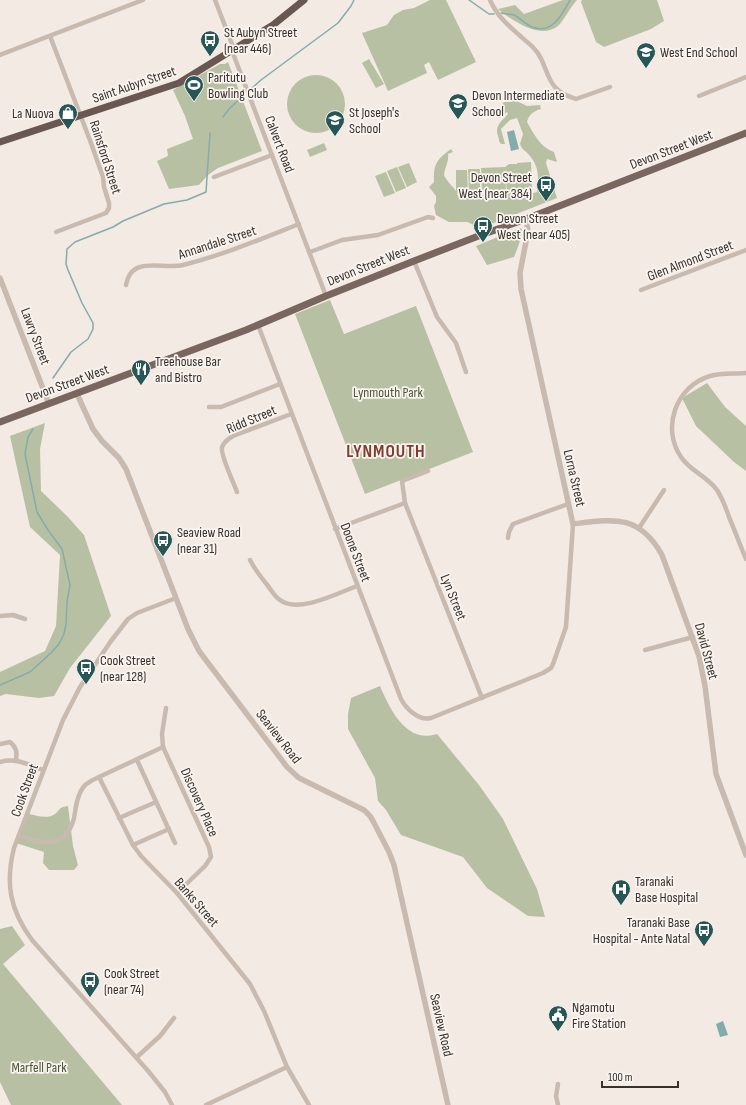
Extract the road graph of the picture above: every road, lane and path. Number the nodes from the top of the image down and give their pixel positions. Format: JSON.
{"nodes":[{"id":1,"x":143,"y":0,"type":"edge"},
{"id":2,"x":215,"y":0,"type":"edge"},
{"id":3,"x":304,"y":0,"type":"edge"},
{"id":4,"x":490,"y":0,"type":"edge"},
{"id":5,"x":50,"y":36,"type":"junction"},
{"id":6,"x":233,"y":50,"type":"junction"},
{"id":7,"x":0,"y":55,"type":"edge"},
{"id":8,"x":746,"y":77,"type":"edge"},
{"id":9,"x":610,"y":87,"type":"dead end"},
{"id":10,"x":699,"y":96,"type":"dead end"},
{"id":11,"x":81,"y":116,"type":"junction"},
{"id":12,"x":746,"y":133,"type":"edge"},
{"id":13,"x":0,"y":142,"type":"edge"},
{"id":14,"x":272,"y":155,"type":"junction"},
{"id":15,"x":214,"y":177,"type":"dead end"},
{"id":16,"x":433,"y":218,"type":"dead end"},
{"id":17,"x":526,"y":219,"type":"junction"},
{"id":18,"x":299,"y":224,"type":"junction"},
{"id":19,"x":56,"y":232,"type":"dead end"},
{"id":20,"x":746,"y":250,"type":"edge"},
{"id":21,"x":310,"y":252,"type":"junction"},
{"id":22,"x":414,"y":261,"type":"junction"},
{"id":23,"x":0,"y":278,"type":"edge"},
{"id":24,"x":126,"y":285,"type":"dead end"},
{"id":25,"x":641,"y":290,"type":"dead end"},
{"id":26,"x":326,"y":296,"type":"junction"},
{"id":27,"x":258,"y":325,"type":"junction"},
{"id":28,"x":466,"y":372,"type":"dead end"},
{"id":29,"x":746,"y":373,"type":"edge"},
{"id":30,"x":280,"y":384,"type":"junction"},
{"id":31,"x":77,"y":394,"type":"junction"},
{"id":32,"x":48,"y":404,"type":"junction"},
{"id":33,"x":209,"y":407,"type":"dead end"},
{"id":34,"x":292,"y":414,"type":"junction"},
{"id":35,"x":0,"y":422,"type":"edge"},
{"id":36,"x":428,"y":471,"type":"dead end"},
{"id":37,"x":664,"y":490,"type":"dead end"},
{"id":38,"x":237,"y":492,"type":"dead end"},
{"id":39,"x":405,"y":503,"type":"junction"},
{"id":40,"x":568,"y":504,"type":"junction"},
{"id":41,"x":573,"y":524,"type":"junction"},
{"id":42,"x":639,"y":528,"type":"junction"},
{"id":43,"x":335,"y":529,"type":"junction"},
{"id":44,"x":508,"y":538,"type":"dead end"},
{"id":45,"x":746,"y":559,"type":"edge"},
{"id":46,"x":250,"y":560,"type":"dead end"},
{"id":47,"x":357,"y":586,"type":"junction"},
{"id":48,"x":176,"y":598,"type":"junction"},
{"id":49,"x":0,"y":616,"type":"edge"},
{"id":50,"x":25,"y":619,"type":"dead end"},
{"id":51,"x":693,"y":637,"type":"junction"},
{"id":52,"x":645,"y":650,"type":"dead end"},
{"id":53,"x":482,"y":698,"type":"junction"},
{"id":54,"x":166,"y":708,"type":"dead end"},
{"id":55,"x":0,"y":744,"type":"edge"},
{"id":56,"x":163,"y":747,"type":"junction"},
{"id":57,"x":16,"y":760,"type":"junction"},
{"id":58,"x":137,"y":760,"type":"junction"},
{"id":59,"x":0,"y":762,"type":"edge"},
{"id":60,"x":43,"y":770,"type":"junction"},
{"id":61,"x":99,"y":777,"type":"junction"},
{"id":62,"x":156,"y":802,"type":"junction"},
{"id":63,"x":119,"y":818,"type":"junction"},
{"id":64,"x":169,"y":829,"type":"junction"},
{"id":65,"x":19,"y":835,"type":"junction"},
{"id":66,"x":175,"y":843,"type":"dead end"},
{"id":67,"x":133,"y":845,"type":"junction"},
{"id":68,"x":746,"y":856,"type":"edge"},
{"id":69,"x":177,"y":893,"type":"junction"},
{"id":70,"x":174,"y":1018,"type":"dead end"},
{"id":71,"x":137,"y":1058,"type":"junction"},
{"id":72,"x":287,"y":1067,"type":"junction"},
{"id":73,"x":558,"y":1084,"type":"dead end"},
{"id":74,"x":172,"y":1105,"type":"edge"},
{"id":75,"x":206,"y":1105,"type":"edge"},
{"id":76,"x":309,"y":1105,"type":"edge"},
{"id":77,"x":448,"y":1105,"type":"edge"},
{"id":78,"x":558,"y":1105,"type":"edge"}],
"edges":[{"from":1,"to":5,"type":"street"},
{"from":2,"to":6,"type":"street","name":"Calvert Road"},
{"from":3,"to":6,"type":"highway","name":"Saint Aubyn Street"},
{"from":4,"to":9,"type":"street"},
{"from":5,"to":7,"type":"street"},
{"from":5,"to":11,"type":"street","name":"Rainsford Street"},
{"from":6,"to":11,"type":"highway","name":"Saint Aubyn Street"},
{"from":6,"to":14,"type":"street","name":"Calvert Road"},
{"from":8,"to":10,"type":"street"},
{"from":11,"to":13,"type":"highway","name":"Saint Aubyn Street"},
{"from":11,"to":19,"type":"street","name":"Rainsford Street"},
{"from":12,"to":17,"type":"main road","name":"Devon Street West"},
{"from":14,"to":15,"type":"street"},
{"from":14,"to":18,"type":"street","name":"Calvert Road"},
{"from":16,"to":21,"type":"street"},
{"from":17,"to":22,"type":"main road","name":"Devon Street West"},
{"from":17,"to":40,"type":"street","name":"Lorna Street"},
{"from":18,"to":21,"type":"street","name":"Calvert Road"},
{"from":18,"to":24,"type":"street","name":"Annandale Street"},
{"from":20,"to":25,"type":"street","name":"Glen Almond Street"},
{"from":21,"to":26,"type":"street","name":"Calvert Road"},
{"from":22,"to":26,"type":"main road","name":"Devon Street West"},
{"from":22,"to":28,"type":"street"},
{"from":23,"to":32,"type":"street","name":"Lawry Street"},
{"from":26,"to":27,"type":"main road","name":"Devon Street West"},
{"from":27,"to":30,"type":"street","name":"Doone Street"},
{"from":27,"to":31,"type":"main road","name":"Devon Street West"},
{"from":29,"to":45,"type":"street"},
{"from":30,"to":33,"type":"street"},
{"from":30,"to":34,"type":"street","name":"Doone Street"},
{"from":31,"to":32,"type":"main road","name":"Devon Street West"},
{"from":31,"to":48,"type":"street","name":"Seaview Road"},
{"from":32,"to":35,"type":"main road","name":"Devon Street West"},
{"from":34,"to":38,"type":"street","name":"Ridd Street"},
{"from":34,"to":43,"type":"street","name":"Doone Street"},
{"from":36,"to":39,"type":"street","name":"Lyn Street"},
{"from":37,"to":42,"type":"street"},
{"from":39,"to":43,"type":"street"},
{"from":39,"to":53,"type":"street","name":"Lyn Street"},
{"from":40,"to":41,"type":"street","name":"Lorna Street"},
{"from":40,"to":44,"type":"street"},
{"from":41,"to":42,"type":"street","name":"David Street"},
{"from":41,"to":53,"type":"street","name":"Lorna Street"},
{"from":42,"to":51,"type":"street","name":"David Street"},
{"from":43,"to":47,"type":"street","name":"Doone Street"},
{"from":46,"to":47,"type":"street"},
{"from":47,"to":53,"type":"street","name":"Doone Street"},
{"from":48,"to":60,"type":"street","name":"Cook Street"},
{"from":48,"to":77,"type":"street","name":"Seaview Road"},
{"from":49,"to":50,"type":"street"},
{"from":51,"to":52,"type":"street"},
{"from":51,"to":68,"type":"street","name":"David Street"},
{"from":54,"to":56,"type":"street","name":"Discovery Place"},
{"from":55,"to":57,"type":"street"},
{"from":56,"to":58,"type":"street"},
{"from":56,"to":69,"type":"street","name":"Discovery Place"},
{"from":57,"to":59,"type":"street"},
{"from":57,"to":60,"type":"street"},
{"from":58,"to":61,"type":"street"},
{"from":58,"to":62,"type":"street"},
{"from":60,"to":65,"type":"street","name":"Cook Street"},
{"from":61,"to":63,"type":"street","name":"Banks Street"},
{"from":61,"to":65,"type":"street"},
{"from":62,"to":63,"type":"street"},
{"from":62,"to":64,"type":"street"},
{"from":63,"to":67,"type":"street","name":"Banks Street"},
{"from":64,"to":66,"type":"street"},
{"from":64,"to":67,"type":"street"},
{"from":65,"to":71,"type":"street","name":"Cook Street"},
{"from":67,"to":69,"type":"street","name":"Banks Street"},
{"from":69,"to":72,"type":"street","name":"Banks Street"},
{"from":70,"to":71,"type":"street"},
{"from":71,"to":74,"type":"street","name":"Cook Street"},
{"from":72,"to":75,"type":"street"},
{"from":72,"to":76,"type":"street","name":"Banks Street"},
{"from":73,"to":78,"type":"street"}]}
